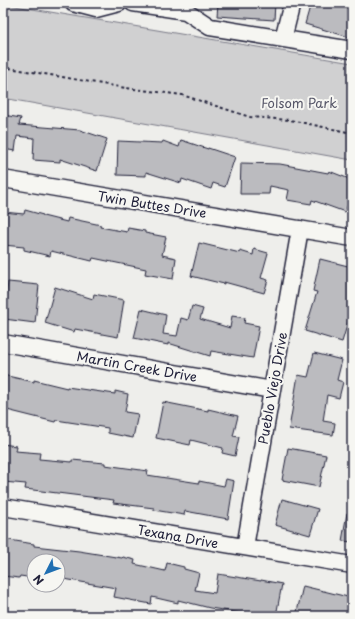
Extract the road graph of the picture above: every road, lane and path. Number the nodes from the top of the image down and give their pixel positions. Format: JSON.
{"nodes":[{"id":1,"x":73,"y":3,"type":"edge"},
{"id":2,"x":119,"y":3,"type":"edge"},
{"id":3,"x":133,"y":3,"type":"edge"},
{"id":4,"x":292,"y":3,"type":"edge"},
{"id":5,"x":283,"y":39,"type":"junction"},
{"id":6,"x":352,"y":50,"type":"edge"},
{"id":7,"x":3,"y":67,"type":"edge"},
{"id":8,"x":352,"y":133,"type":"edge"},
{"id":9,"x":3,"y":180,"type":"edge"},
{"id":10,"x":300,"y":229,"type":"junction"},
{"id":11,"x":352,"y":238,"type":"edge"},
{"id":12,"x":3,"y":343,"type":"edge"},
{"id":13,"x":272,"y":390,"type":"junction"},
{"id":14,"x":3,"y":507,"type":"edge"},
{"id":15,"x":246,"y":547,"type":"junction"},
{"id":16,"x":352,"y":565,"type":"edge"}],
"edges":[{"from":1,"to":2,"type":"street"},
{"from":3,"to":5,"type":"street"},
{"from":4,"to":5,"type":"street"},
{"from":5,"to":6,"type":"street"},
{"from":7,"to":8,"type":"path"},
{"from":9,"to":10,"type":"street","name":"Twin Buttes Drive"},
{"from":10,"to":11,"type":"street","name":"Twin Buttes Drive"},
{"from":10,"to":13,"type":"street","name":"Pueblo Viejo Drive"},
{"from":12,"to":13,"type":"street","name":"Martin Creek Drive"},
{"from":13,"to":15,"type":"street","name":"Pueblo Viejo Drive"},
{"from":14,"to":15,"type":"street","name":"Texana Drive"},
{"from":15,"to":16,"type":"street","name":"Texana Drive"}]}
